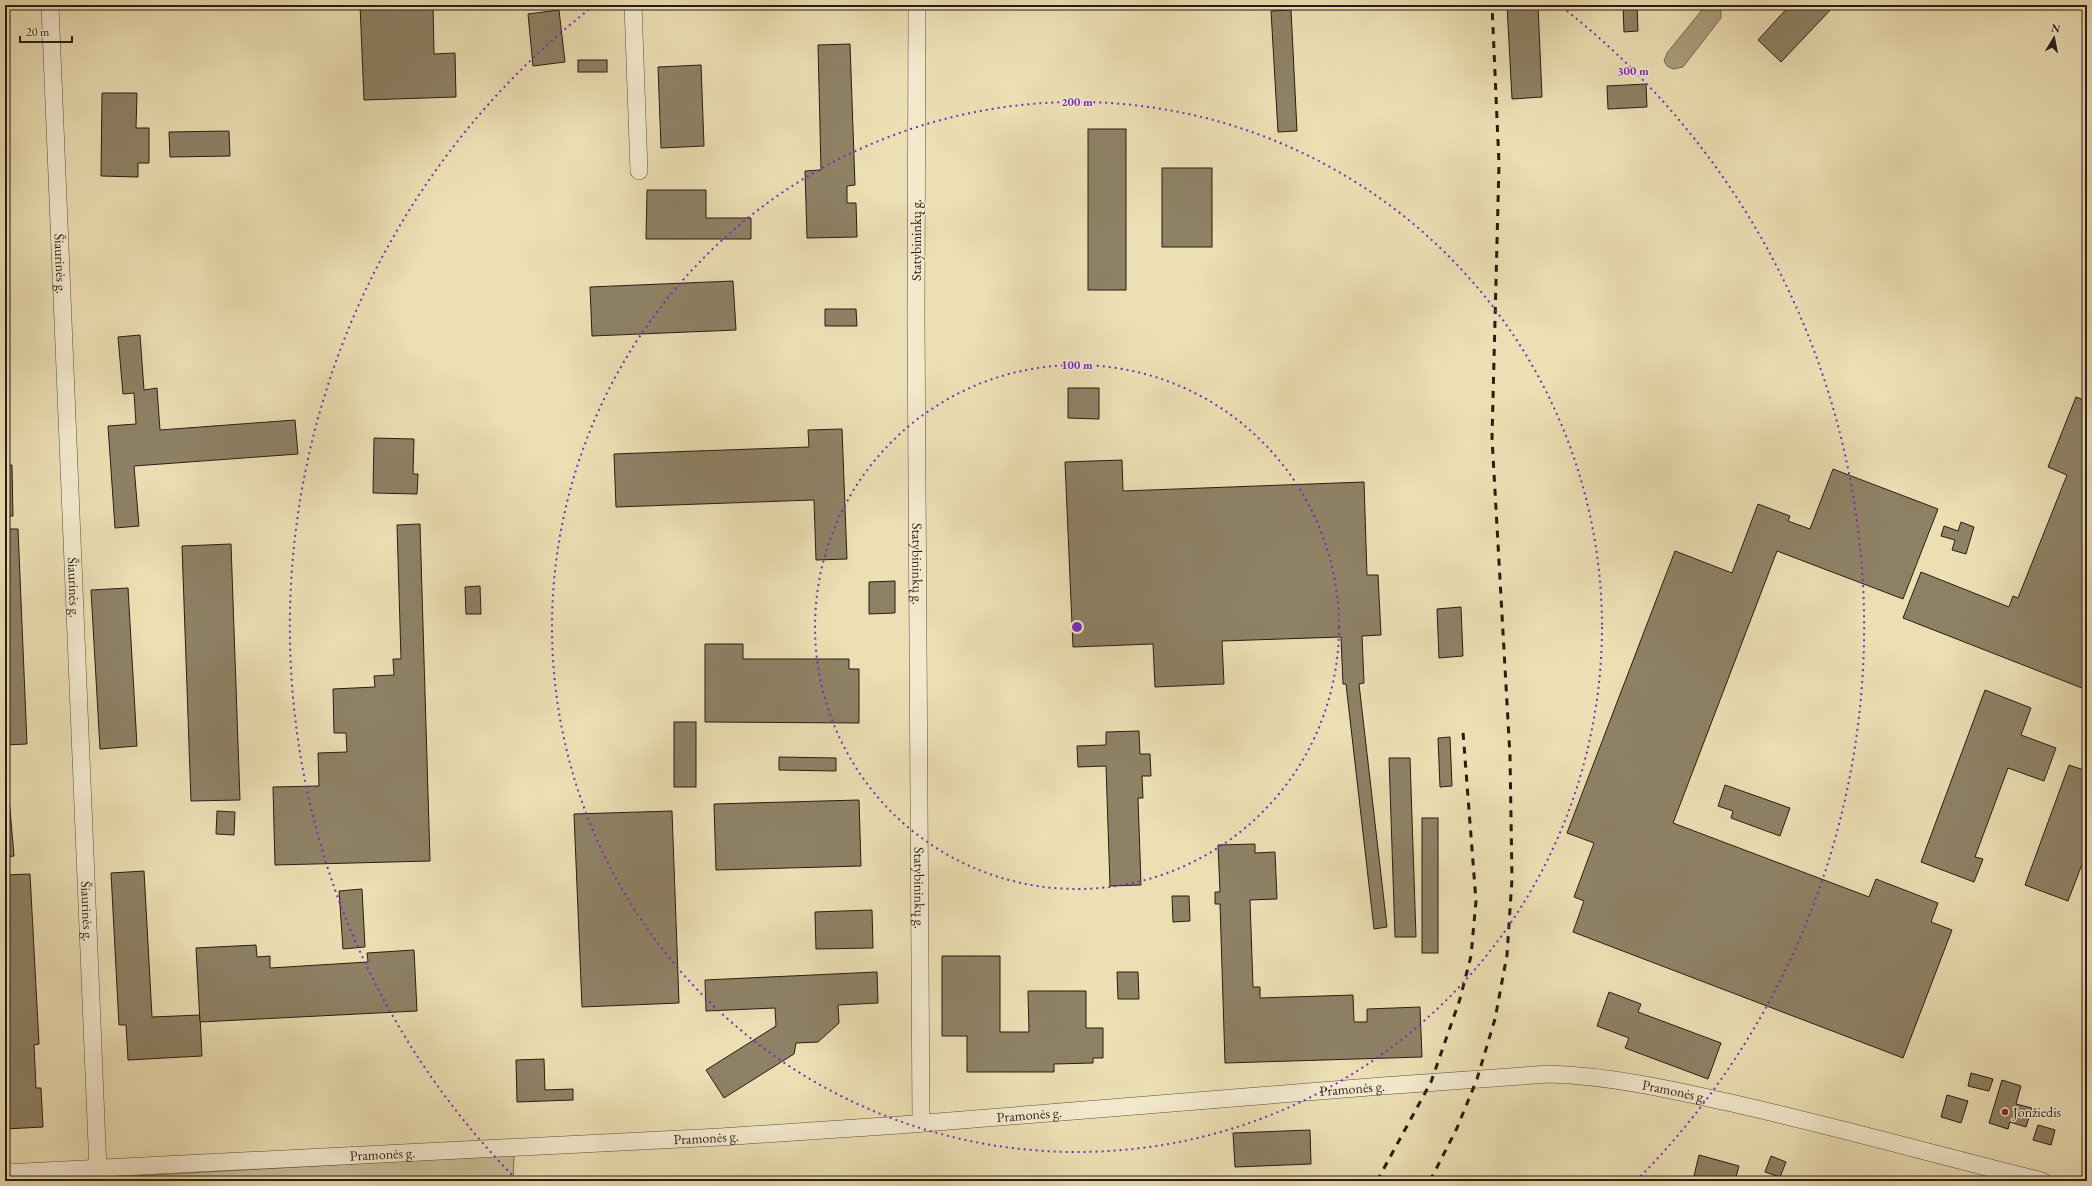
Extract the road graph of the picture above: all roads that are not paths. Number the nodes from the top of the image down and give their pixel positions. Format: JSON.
{"nodes":[{"id":1,"x":50,"y":5,"type":"edge"},
{"id":2,"x":633,"y":5,"type":"edge"},
{"id":3,"x":917,"y":5,"type":"edge"},
{"id":4,"x":639,"y":170,"type":"dead end"},
{"id":5,"x":921,"y":1123,"type":"junction"},
{"id":6,"x":98,"y":1170,"type":"junction"},
{"id":7,"x":5,"y":1174,"type":"edge"},
{"id":8,"x":2042,"y":1181,"type":"edge"}],
"edges":[{"from":1,"to":6,"type":"street","name":"Šiaurinės g."},
{"from":2,"to":4,"type":"street"},
{"from":3,"to":5,"type":"street","name":"Statybininkų g."},
{"from":5,"to":6,"type":"street","name":"Pramonės g."},
{"from":5,"to":8,"type":"street","name":"Pramonės g."},
{"from":6,"to":7,"type":"street","name":"Pramonės g."}]}
